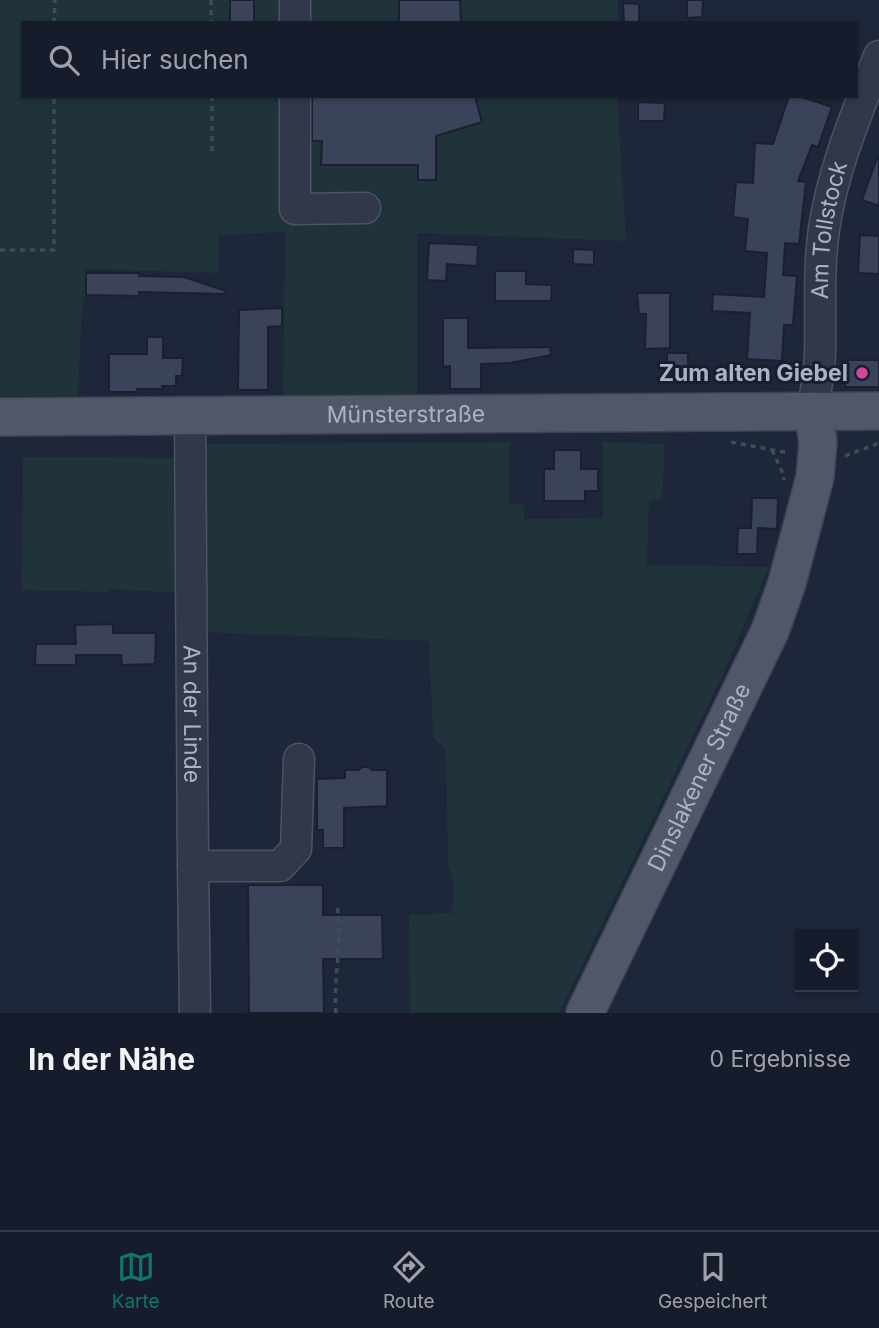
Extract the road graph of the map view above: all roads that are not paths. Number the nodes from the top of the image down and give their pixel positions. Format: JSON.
{"nodes":[{"id":1,"x":295,"y":0,"type":"edge"},
{"id":2,"x":295,"y":21,"type":"edge"},
{"id":3,"x":879,"y":56,"type":"edge"},
{"id":4,"x":295,"y":98,"type":"edge"},
{"id":5,"x":365,"y":208,"type":"dead end"},
{"id":6,"x":813,"y":411,"type":"junction"},
{"id":7,"x":879,"y":411,"type":"edge"},
{"id":8,"x":190,"y":415,"type":"junction"},
{"id":9,"x":0,"y":417,"type":"edge"},
{"id":10,"x":299,"y":759,"type":"dead end"},
{"id":11,"x":193,"y":866,"type":"junction"},
{"id":12,"x":195,"y":1013,"type":"edge"},
{"id":13,"x":585,"y":1013,"type":"edge"}],
"edges":[{"from":1,"to":2,"type":"street"},
{"from":3,"to":6,"type":"street","name":"Am Tollstock"},
{"from":4,"to":5,"type":"street"},
{"from":6,"to":7,"type":"main road","name":"Münsterstraße"},
{"from":6,"to":8,"type":"main road","name":"Münsterstraße"},
{"from":6,"to":13,"type":"main road","name":"Dinslakener Straße"},
{"from":8,"to":9,"type":"main road","name":"Münsterstraße"},
{"from":8,"to":11,"type":"street","name":"An der Linde"},
{"from":10,"to":11,"type":"street"},
{"from":11,"to":12,"type":"street","name":"An der Linde"}]}
